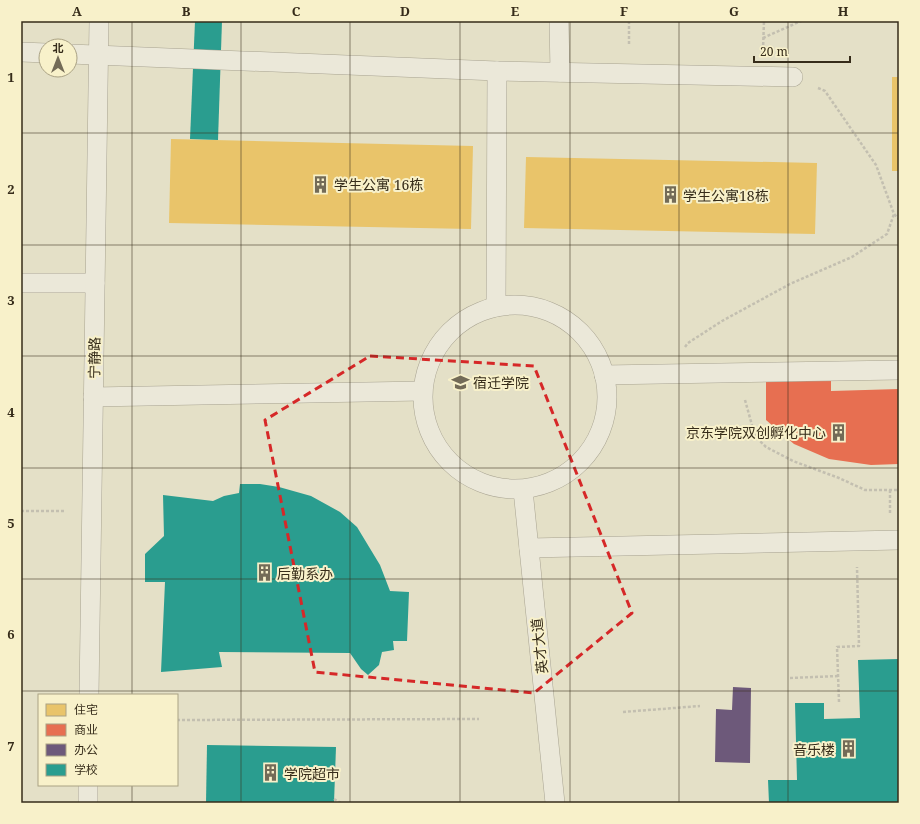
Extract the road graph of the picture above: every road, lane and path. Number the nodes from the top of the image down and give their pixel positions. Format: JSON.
{"nodes":[{"id":1,"x":98,"y":21,"type":"edge"},
{"id":2,"x":559,"y":21,"type":"edge"},
{"id":3,"x":802,"y":21,"type":"edge"},
{"id":4,"x":763,"y":38,"type":"dead end"},
{"id":5,"x":21,"y":52,"type":"edge"},
{"id":6,"x":38,"y":53,"type":"edge"},
{"id":7,"x":78,"y":55,"type":"edge"},
{"id":8,"x":98,"y":56,"type":"junction"},
{"id":9,"x":497,"y":71,"type":"junction"},
{"id":10,"x":560,"y":72,"type":"junction"},
{"id":11,"x":793,"y":77,"type":"joint"},
{"id":12,"x":894,"y":214,"type":"junction"},
{"id":13,"x":899,"y":219,"type":"edge"},
{"id":14,"x":21,"y":283,"type":"edge"},
{"id":15,"x":95,"y":283,"type":"junction"},
{"id":16,"x":496,"y":307,"type":"junction"},
{"id":17,"x":899,"y":370,"type":"edge"},
{"id":18,"x":738,"y":372,"type":"junction"},
{"id":19,"x":660,"y":374,"type":"junction"},
{"id":20,"x":604,"y":375,"type":"junction"},
{"id":21,"x":422,"y":391,"type":"junction"},
{"id":22,"x":93,"y":397,"type":"junction"},
{"id":23,"x":523,"y":490,"type":"junction"},
{"id":24,"x":899,"y":490,"type":"edge"},
{"id":25,"x":899,"y":540,"type":"edge"},
{"id":26,"x":856,"y":541,"type":"junction"},
{"id":27,"x":529,"y":548,"type":"junction"},
{"id":28,"x":838,"y":676,"type":"junction"},
{"id":29,"x":790,"y":678,"type":"dead end"},
{"id":30,"x":89,"y":694,"type":"edge"},
{"id":31,"x":839,"y":702,"type":"dead end"},
{"id":32,"x":700,"y":706,"type":"dead end"},
{"id":33,"x":623,"y":712,"type":"dead end"},
{"id":34,"x":479,"y":719,"type":"dead end"},
{"id":35,"x":178,"y":720,"type":"edge"},
{"id":36,"x":88,"y":786,"type":"edge"},
{"id":37,"x":334,"y":799,"type":"dead end"},
{"id":38,"x":88,"y":803,"type":"edge"},
{"id":39,"x":341,"y":803,"type":"edge"},
{"id":40,"x":555,"y":803,"type":"edge"}],
"edges":[{"from":1,"to":8,"type":"lane","name":"宁静路"},
{"from":2,"to":10,"type":"lane"},
{"from":3,"to":4,"type":"path"},
{"from":5,"to":6,"type":"lane"},
{"from":7,"to":8,"type":"lane"},
{"from":8,"to":9,"type":"lane"},
{"from":8,"to":15,"type":"lane","name":"宁静路"},
{"from":9,"to":10,"type":"lane"},
{"from":9,"to":16,"type":"lane"},
{"from":10,"to":11,"type":"lane"},
{"from":11,"to":12,"type":"path"},
{"from":12,"to":13,"type":"path"},
{"from":12,"to":19,"type":"path"},
{"from":14,"to":15,"type":"lane"},
{"from":15,"to":22,"type":"lane","name":"宁静路"},
{"from":16,"to":20,"type":"lane"},
{"from":16,"to":21,"type":"lane"},
{"from":17,"to":18,"type":"lane"},
{"from":18,"to":19,"type":"lane"},
{"from":18,"to":24,"type":"path"},
{"from":19,"to":20,"type":"lane"},
{"from":20,"to":23,"type":"lane"},
{"from":21,"to":22,"type":"lane"},
{"from":21,"to":23,"type":"lane"},
{"from":22,"to":30,"type":"lane","name":"宁静路"},
{"from":23,"to":27,"type":"lane","name":"英才大道"},
{"from":25,"to":26,"type":"lane"},
{"from":26,"to":27,"type":"lane"},
{"from":26,"to":28,"type":"path"},
{"from":27,"to":40,"type":"lane","name":"英才大道"},
{"from":28,"to":29,"type":"path"},
{"from":28,"to":31,"type":"path"},
{"from":32,"to":33,"type":"path"},
{"from":34,"to":35,"type":"path"},
{"from":36,"to":38,"type":"lane"},
{"from":37,"to":39,"type":"path"}]}
